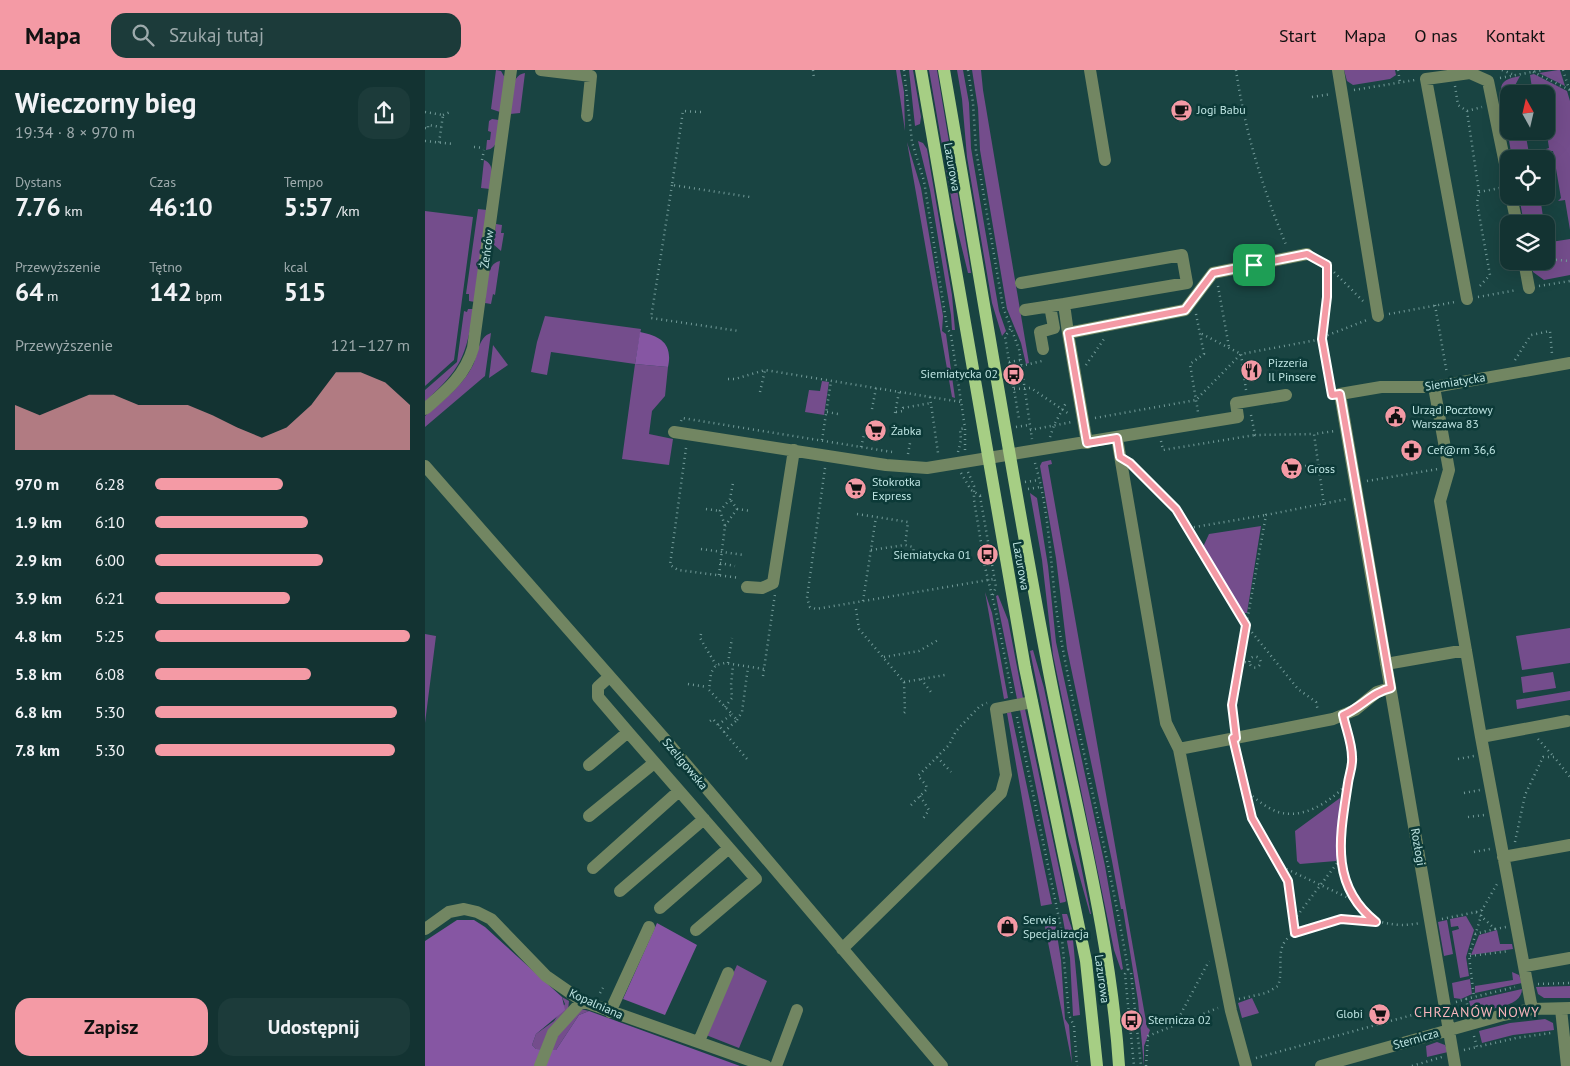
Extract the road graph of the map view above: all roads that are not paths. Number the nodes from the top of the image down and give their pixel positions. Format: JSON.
{"nodes":[{"id":1,"x":511,"y":70,"type":"edge"},
{"id":2,"x":541,"y":70,"type":"edge"},
{"id":3,"x":921,"y":70,"type":"edge"},
{"id":4,"x":943,"y":70,"type":"edge"},
{"id":5,"x":1090,"y":70,"type":"edge"},
{"id":6,"x":1338,"y":70,"type":"edge"},
{"id":7,"x":1469,"y":71,"type":"edge"},
{"id":8,"x":591,"y":73,"type":"edge"},
{"id":9,"x":587,"y":116,"type":"dead end"},
{"id":10,"x":1500,"y":150,"type":"edge"},
{"id":11,"x":1105,"y":160,"type":"dead end"},
{"id":12,"x":1307,"y":254,"type":"road end"},
{"id":13,"x":1526,"y":270,"type":"edge"},
{"id":14,"x":1021,"y":282,"type":"dead end"},
{"id":15,"x":1529,"y":288,"type":"dead end"},
{"id":16,"x":1467,"y":299,"type":"road end"},
{"id":17,"x":1064,"y":304,"type":"junction"},
{"id":18,"x":1050,"y":306,"type":"junction"},
{"id":19,"x":1025,"y":310,"type":"dead end"},
{"id":20,"x":1378,"y":316,"type":"road end"},
{"id":21,"x":1068,"y":333,"type":"junction"},
{"id":22,"x":1043,"y":349,"type":"dead end"},
{"id":23,"x":1570,"y":363,"type":"edge"},
{"id":24,"x":1435,"y":387,"type":"junction"},
{"id":25,"x":1340,"y":394,"type":"joint"},
{"id":26,"x":1286,"y":395,"type":"dead end"},
{"id":27,"x":425,"y":409,"type":"edge"},
{"id":28,"x":677,"y":432,"type":"road end"},
{"id":29,"x":1117,"y":438,"type":"junction"},
{"id":30,"x":1087,"y":443,"type":"junction"},
{"id":31,"x":794,"y":450,"type":"junction"},
{"id":32,"x":1011,"y":456,"type":"junction"},
{"id":33,"x":988,"y":459,"type":"junction"},
{"id":34,"x":425,"y":466,"type":"edge"},
{"id":35,"x":745,"y":583,"type":"road end"},
{"id":36,"x":1466,"y":650,"type":"junction"},
{"id":37,"x":1386,"y":664,"type":"junction"},
{"id":38,"x":609,"y":677,"type":"junction"},
{"id":39,"x":1391,"y":688,"type":"junction"},
{"id":40,"x":1032,"y":702,"type":"junction"},
{"id":41,"x":1567,"y":721,"type":"dead end"},
{"id":42,"x":628,"y":732,"type":"junction"},
{"id":43,"x":1481,"y":737,"type":"junction"},
{"id":44,"x":1179,"y":749,"type":"junction"},
{"id":45,"x":654,"y":763,"type":"junction"},
{"id":46,"x":589,"y":765,"type":"dead end"},
{"id":47,"x":679,"y":792,"type":"junction"},
{"id":48,"x":589,"y":816,"type":"dead end"},
{"id":49,"x":704,"y":819,"type":"junction"},
{"id":50,"x":1570,"y":845,"type":"edge"},
{"id":51,"x":729,"y":848,"type":"junction"},
{"id":52,"x":1501,"y":858,"type":"junction"},
{"id":53,"x":593,"y":868,"type":"dead end"},
{"id":54,"x":620,"y":891,"type":"dead end"},
{"id":55,"x":660,"y":908,"type":"dead end"},
{"id":56,"x":649,"y":927,"type":"dead end"},
{"id":57,"x":425,"y":929,"type":"edge"},
{"id":58,"x":697,"y":930,"type":"dead end"},
{"id":59,"x":841,"y":950,"type":"junction"},
{"id":60,"x":1570,"y":958,"type":"edge"},
{"id":61,"x":1525,"y":966,"type":"junction"},
{"id":62,"x":728,"y":973,"type":"dead end"},
{"id":63,"x":582,"y":1001,"type":"junction"},
{"id":64,"x":1565,"y":1008,"type":"edge"},
{"id":65,"x":1532,"y":1009,"type":"junction"},
{"id":66,"x":797,"y":1010,"type":"dead end"},
{"id":67,"x":610,"y":1012,"type":"junction"},
{"id":68,"x":1450,"y":1030,"type":"junction"},
{"id":69,"x":699,"y":1041,"type":"junction"},
{"id":70,"x":540,"y":1066,"type":"edge"},
{"id":71,"x":766,"y":1066,"type":"edge"},
{"id":72,"x":776,"y":1066,"type":"edge"},
{"id":73,"x":942,"y":1066,"type":"edge"},
{"id":74,"x":1097,"y":1066,"type":"edge"},
{"id":75,"x":1119,"y":1066,"type":"edge"},
{"id":76,"x":1247,"y":1066,"type":"edge"},
{"id":77,"x":1321,"y":1066,"type":"edge"},
{"id":78,"x":1455,"y":1066,"type":"edge"},
{"id":79,"x":1567,"y":1066,"type":"edge"}],
"edges":[{"from":1,"to":27,"type":"street","name":"Żeńców"},
{"from":2,"to":8,"type":"street"},
{"from":3,"to":33,"type":"main road","name":"Lazurowa"},
{"from":4,"to":32,"type":"main road","name":"Lazurowa"},
{"from":5,"to":11,"type":"street"},
{"from":6,"to":20,"type":"street"},
{"from":7,"to":10,"type":"street"},
{"from":7,"to":16,"type":"street"},
{"from":8,"to":9,"type":"street"},
{"from":12,"to":21,"type":"street"},
{"from":13,"to":15,"type":"street"},
{"from":14,"to":17,"type":"street"},
{"from":17,"to":18,"type":"street"},
{"from":17,"to":21,"type":"street"},
{"from":18,"to":19,"type":"street"},
{"from":18,"to":22,"type":"street"},
{"from":21,"to":30,"type":"street"},
{"from":23,"to":24,"type":"street","name":"Siemiatycka"},
{"from":24,"to":25,"type":"street","name":"Siemiatycka"},
{"from":24,"to":36,"type":"street"},
{"from":25,"to":37,"type":"street","name":"Rozłogi"},
{"from":26,"to":29,"type":"street"},
{"from":28,"to":31,"type":"street"},
{"from":29,"to":30,"type":"street"},
{"from":29,"to":44,"type":"street"},
{"from":30,"to":32,"type":"street"},
{"from":31,"to":33,"type":"street"},
{"from":31,"to":35,"type":"street"},
{"from":32,"to":33,"type":"street"},
{"from":32,"to":75,"type":"main road","name":"Lazurowa"},
{"from":33,"to":40,"type":"main road","name":"Lazurowa"},
{"from":34,"to":38,"type":"street","name":"Szeligowska"},
{"from":36,"to":37,"type":"street"},
{"from":36,"to":43,"type":"street"},
{"from":37,"to":39,"type":"street","name":"Rozłogi"},
{"from":38,"to":42,"type":"street"},
{"from":38,"to":59,"type":"street","name":"Szeligowska"},
{"from":39,"to":44,"type":"street"},
{"from":39,"to":68,"type":"street","name":"Rozłogi"},
{"from":40,"to":59,"type":"street"},
{"from":40,"to":74,"type":"main road","name":"Lazurowa"},
{"from":41,"to":43,"type":"street"},
{"from":42,"to":45,"type":"street"},
{"from":42,"to":46,"type":"street"},
{"from":43,"to":52,"type":"street"},
{"from":44,"to":76,"type":"street"},
{"from":45,"to":47,"type":"street"},
{"from":45,"to":48,"type":"street"},
{"from":47,"to":49,"type":"street"},
{"from":47,"to":53,"type":"street"},
{"from":49,"to":51,"type":"street"},
{"from":49,"to":54,"type":"street"},
{"from":50,"to":52,"type":"street"},
{"from":51,"to":55,"type":"street"},
{"from":51,"to":58,"type":"street"},
{"from":52,"to":61,"type":"street"},
{"from":56,"to":67,"type":"street"},
{"from":57,"to":63,"type":"street","name":"Kopalniana"},
{"from":59,"to":73,"type":"street","name":"Szeligowska"},
{"from":60,"to":61,"type":"street"},
{"from":61,"to":65,"type":"street"},
{"from":62,"to":69,"type":"street"},
{"from":63,"to":67,"type":"street","name":"Kopalniana"},
{"from":63,"to":70,"type":"street"},
{"from":64,"to":65,"type":"street","name":"Sternicza"},
{"from":64,"to":79,"type":"street"},
{"from":65,"to":68,"type":"street","name":"Sternicza"},
{"from":66,"to":72,"type":"street"},
{"from":67,"to":69,"type":"street","name":"Kopalniana"},
{"from":68,"to":77,"type":"street","name":"Sternicza"},
{"from":68,"to":78,"type":"street","name":"Rozłogi"},
{"from":69,"to":71,"type":"street","name":"Kopalniana"}]}
